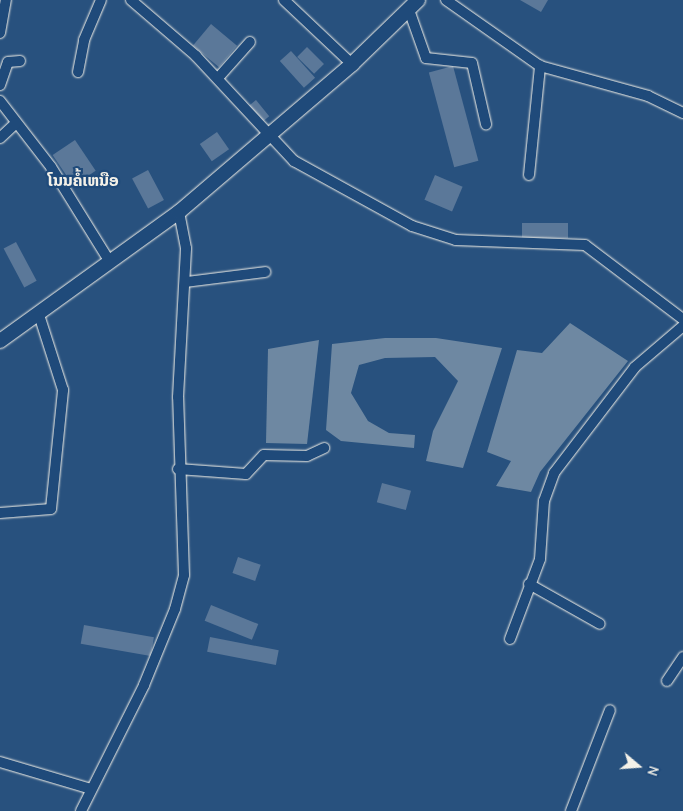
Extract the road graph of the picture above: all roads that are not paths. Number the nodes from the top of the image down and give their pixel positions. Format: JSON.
{"nodes":[{"id":1,"x":6,"y":0,"type":"edge"},
{"id":2,"x":101,"y":0,"type":"edge"},
{"id":3,"x":131,"y":0,"type":"edge"},
{"id":4,"x":284,"y":0,"type":"edge"},
{"id":5,"x":446,"y":0,"type":"edge"},
{"id":6,"x":414,"y":5,"type":"edge"},
{"id":7,"x":0,"y":33,"type":"edge"},
{"id":8,"x":250,"y":42,"type":"dead end"},
{"id":9,"x":20,"y":61,"type":"dead end"},
{"id":10,"x":352,"y":64,"type":"junction"},
{"id":11,"x":540,"y":66,"type":"junction"},
{"id":12,"x":78,"y":72,"type":"dead end"},
{"id":13,"x":218,"y":78,"type":"junction"},
{"id":14,"x":0,"y":85,"type":"edge"},
{"id":15,"x":0,"y":101,"type":"edge"},
{"id":16,"x":683,"y":112,"type":"edge"},
{"id":17,"x":16,"y":123,"type":"junction"},
{"id":18,"x":486,"y":124,"type":"dead end"},
{"id":19,"x":268,"y":137,"type":"junction"},
{"id":20,"x":0,"y":138,"type":"edge"},
{"id":21,"x":529,"y":175,"type":"dead end"},
{"id":22,"x":179,"y":212,"type":"junction"},
{"id":23,"x":110,"y":262,"type":"junction"},
{"id":24,"x":265,"y":272,"type":"dead end"},
{"id":25,"x":186,"y":282,"type":"junction"},
{"id":26,"x":39,"y":315,"type":"junction"},
{"id":27,"x":683,"y":319,"type":"edge"},
{"id":28,"x":683,"y":326,"type":"edge"},
{"id":29,"x":0,"y":341,"type":"edge"},
{"id":30,"x":324,"y":448,"type":"dead end"},
{"id":31,"x":178,"y":468,"type":"junction"},
{"id":32,"x":0,"y":513,"type":"edge"},
{"id":33,"x":529,"y":584,"type":"junction"},
{"id":34,"x":600,"y":624,"type":"dead end"},
{"id":35,"x":510,"y":639,"type":"dead end"},
{"id":36,"x":683,"y":657,"type":"edge"},
{"id":37,"x":667,"y":681,"type":"dead end"},
{"id":38,"x":610,"y":710,"type":"dead end"},
{"id":39,"x":0,"y":762,"type":"edge"},
{"id":40,"x":91,"y":790,"type":"junction"},
{"id":41,"x":81,"y":811,"type":"edge"},
{"id":42,"x":571,"y":811,"type":"edge"}],
"edges":[{"from":1,"to":7,"type":"street"},
{"from":2,"to":12,"type":"street"},
{"from":3,"to":13,"type":"street"},
{"from":4,"to":10,"type":"street"},
{"from":5,"to":11,"type":"street"},
{"from":6,"to":10,"type":"main road"},
{"from":6,"to":18,"type":"street"},
{"from":8,"to":13,"type":"street"},
{"from":9,"to":14,"type":"street"},
{"from":10,"to":19,"type":"main road"},
{"from":11,"to":16,"type":"street"},
{"from":11,"to":21,"type":"street"},
{"from":13,"to":19,"type":"street"},
{"from":15,"to":17,"type":"street"},
{"from":17,"to":20,"type":"street"},
{"from":17,"to":23,"type":"street"},
{"from":19,"to":22,"type":"main road"},
{"from":19,"to":27,"type":"street"},
{"from":22,"to":23,"type":"main road"},
{"from":22,"to":25,"type":"street"},
{"from":23,"to":26,"type":"main road"},
{"from":24,"to":25,"type":"street"},
{"from":25,"to":31,"type":"street"},
{"from":26,"to":29,"type":"main road"},
{"from":26,"to":32,"type":"street"},
{"from":28,"to":33,"type":"street"},
{"from":30,"to":31,"type":"street"},
{"from":31,"to":40,"type":"street"},
{"from":33,"to":34,"type":"street"},
{"from":33,"to":35,"type":"street"},
{"from":36,"to":37,"type":"street"},
{"from":38,"to":42,"type":"street"},
{"from":39,"to":40,"type":"street"},
{"from":40,"to":41,"type":"street"}]}
